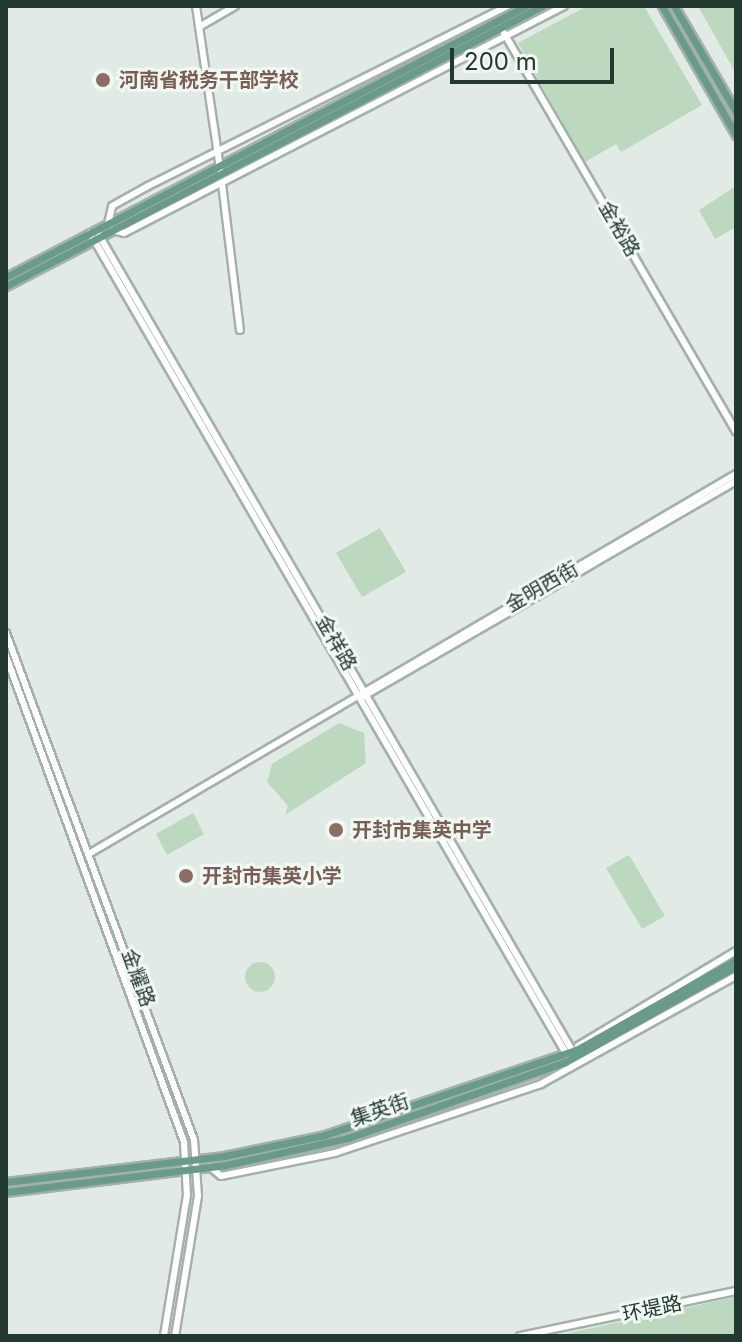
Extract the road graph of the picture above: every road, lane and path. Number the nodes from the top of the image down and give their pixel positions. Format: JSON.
{"nodes":[{"id":1,"x":196,"y":6,"type":"edge"},
{"id":2,"x":235,"y":6,"type":"edge"},
{"id":3,"x":508,"y":6,"type":"edge"},
{"id":4,"x":526,"y":6,"type":"edge"},
{"id":5,"x":542,"y":6,"type":"edge"},
{"id":6,"x":564,"y":6,"type":"edge"},
{"id":7,"x":662,"y":6,"type":"edge"},
{"id":8,"x":674,"y":6,"type":"edge"},
{"id":9,"x":199,"y":27,"type":"junction"},
{"id":10,"x":501,"y":27,"type":"junction"},
{"id":11,"x":506,"y":36,"type":"junction"},
{"id":12,"x":736,"y":112,"type":"edge"},
{"id":13,"x":736,"y":135,"type":"edge"},
{"id":14,"x":220,"y":164,"type":"junction"},
{"id":15,"x":222,"y":184,"type":"junction"},
{"id":16,"x":110,"y":227,"type":"junction"},
{"id":17,"x":95,"y":235,"type":"junction"},
{"id":18,"x":6,"y":277,"type":"edge"},
{"id":19,"x":6,"y":286,"type":"edge"},
{"id":20,"x":240,"y":330,"type":"dead end"},
{"id":21,"x":736,"y":431,"type":"edge"},
{"id":22,"x":736,"y":474,"type":"edge"},
{"id":23,"x":736,"y":481,"type":"edge"},
{"id":24,"x":6,"y":633,"type":"edge"},
{"id":25,"x":6,"y":656,"type":"edge"},
{"id":26,"x":362,"y":695,"type":"junction"},
{"id":27,"x":92,"y":852,"type":"junction"},
{"id":28,"x":736,"y":951,"type":"edge"},
{"id":29,"x":736,"y":960,"type":"edge"},
{"id":30,"x":736,"y":966,"type":"edge"},
{"id":31,"x":736,"y":976,"type":"edge"},
{"id":32,"x":571,"y":1055,"type":"junction"},
{"id":33,"x":198,"y":1164,"type":"junction"},
{"id":34,"x":188,"y":1165,"type":"junction"},
{"id":35,"x":210,"y":1167,"type":"junction"},
{"id":36,"x":6,"y":1182,"type":"edge"},
{"id":37,"x":6,"y":1192,"type":"edge"},
{"id":38,"x":736,"y":1291,"type":"edge"},
{"id":39,"x":164,"y":1336,"type":"edge"},
{"id":40,"x":175,"y":1336,"type":"edge"},
{"id":41,"x":520,"y":1336,"type":"edge"}],
"edges":[{"from":1,"to":9,"type":"street"},
{"from":2,"to":9,"type":"street"},
{"from":3,"to":14,"type":"street"},
{"from":4,"to":14,"type":"main road"},
{"from":5,"to":10,"type":"main road"},
{"from":6,"to":11,"type":"street"},
{"from":7,"to":13,"type":"main road"},
{"from":8,"to":12,"type":"main road"},
{"from":9,"to":14,"type":"street"},
{"from":10,"to":11,"type":"street","name":"金裕路"},
{"from":10,"to":14,"type":"main road"},
{"from":11,"to":15,"type":"street"},
{"from":11,"to":21,"type":"street","name":"金裕路"},
{"from":14,"to":15,"type":"street"},
{"from":14,"to":16,"type":"main road"},
{"from":14,"to":16,"type":"street"},
{"from":15,"to":16,"type":"street"},
{"from":15,"to":20,"type":"street"},
{"from":16,"to":17,"type":"main road"},
{"from":17,"to":18,"type":"main road"},
{"from":17,"to":19,"type":"main road"},
{"from":17,"to":26,"type":"street","name":"金祥路"},
{"from":22,"to":26,"type":"street","name":"金明西街"},
{"from":23,"to":26,"type":"street","name":"金明西街"},
{"from":24,"to":27,"type":"street","name":"金耀路"},
{"from":25,"to":34,"type":"street","name":"金耀路"},
{"from":26,"to":27,"type":"street","name":"金明西街"},
{"from":26,"to":32,"type":"street","name":"金祥路"},
{"from":27,"to":33,"type":"street","name":"金耀路"},
{"from":28,"to":32,"type":"street"},
{"from":29,"to":32,"type":"main road","name":"集英街"},
{"from":30,"to":32,"type":"main road","name":"集英街"},
{"from":31,"to":35,"type":"street"},
{"from":32,"to":33,"type":"main road","name":"集英街"},
{"from":32,"to":35,"type":"main road","name":"集英街"},
{"from":33,"to":34,"type":"main road","name":"集英街"},
{"from":33,"to":35,"type":"main road","name":"集英街"},
{"from":33,"to":40,"type":"street","name":"金耀路"},
{"from":34,"to":36,"type":"main road","name":"集英街"},
{"from":34,"to":37,"type":"main road","name":"集英街"},
{"from":34,"to":39,"type":"street","name":"金耀路"},
{"from":38,"to":41,"type":"street","name":"环堤路"}]}
